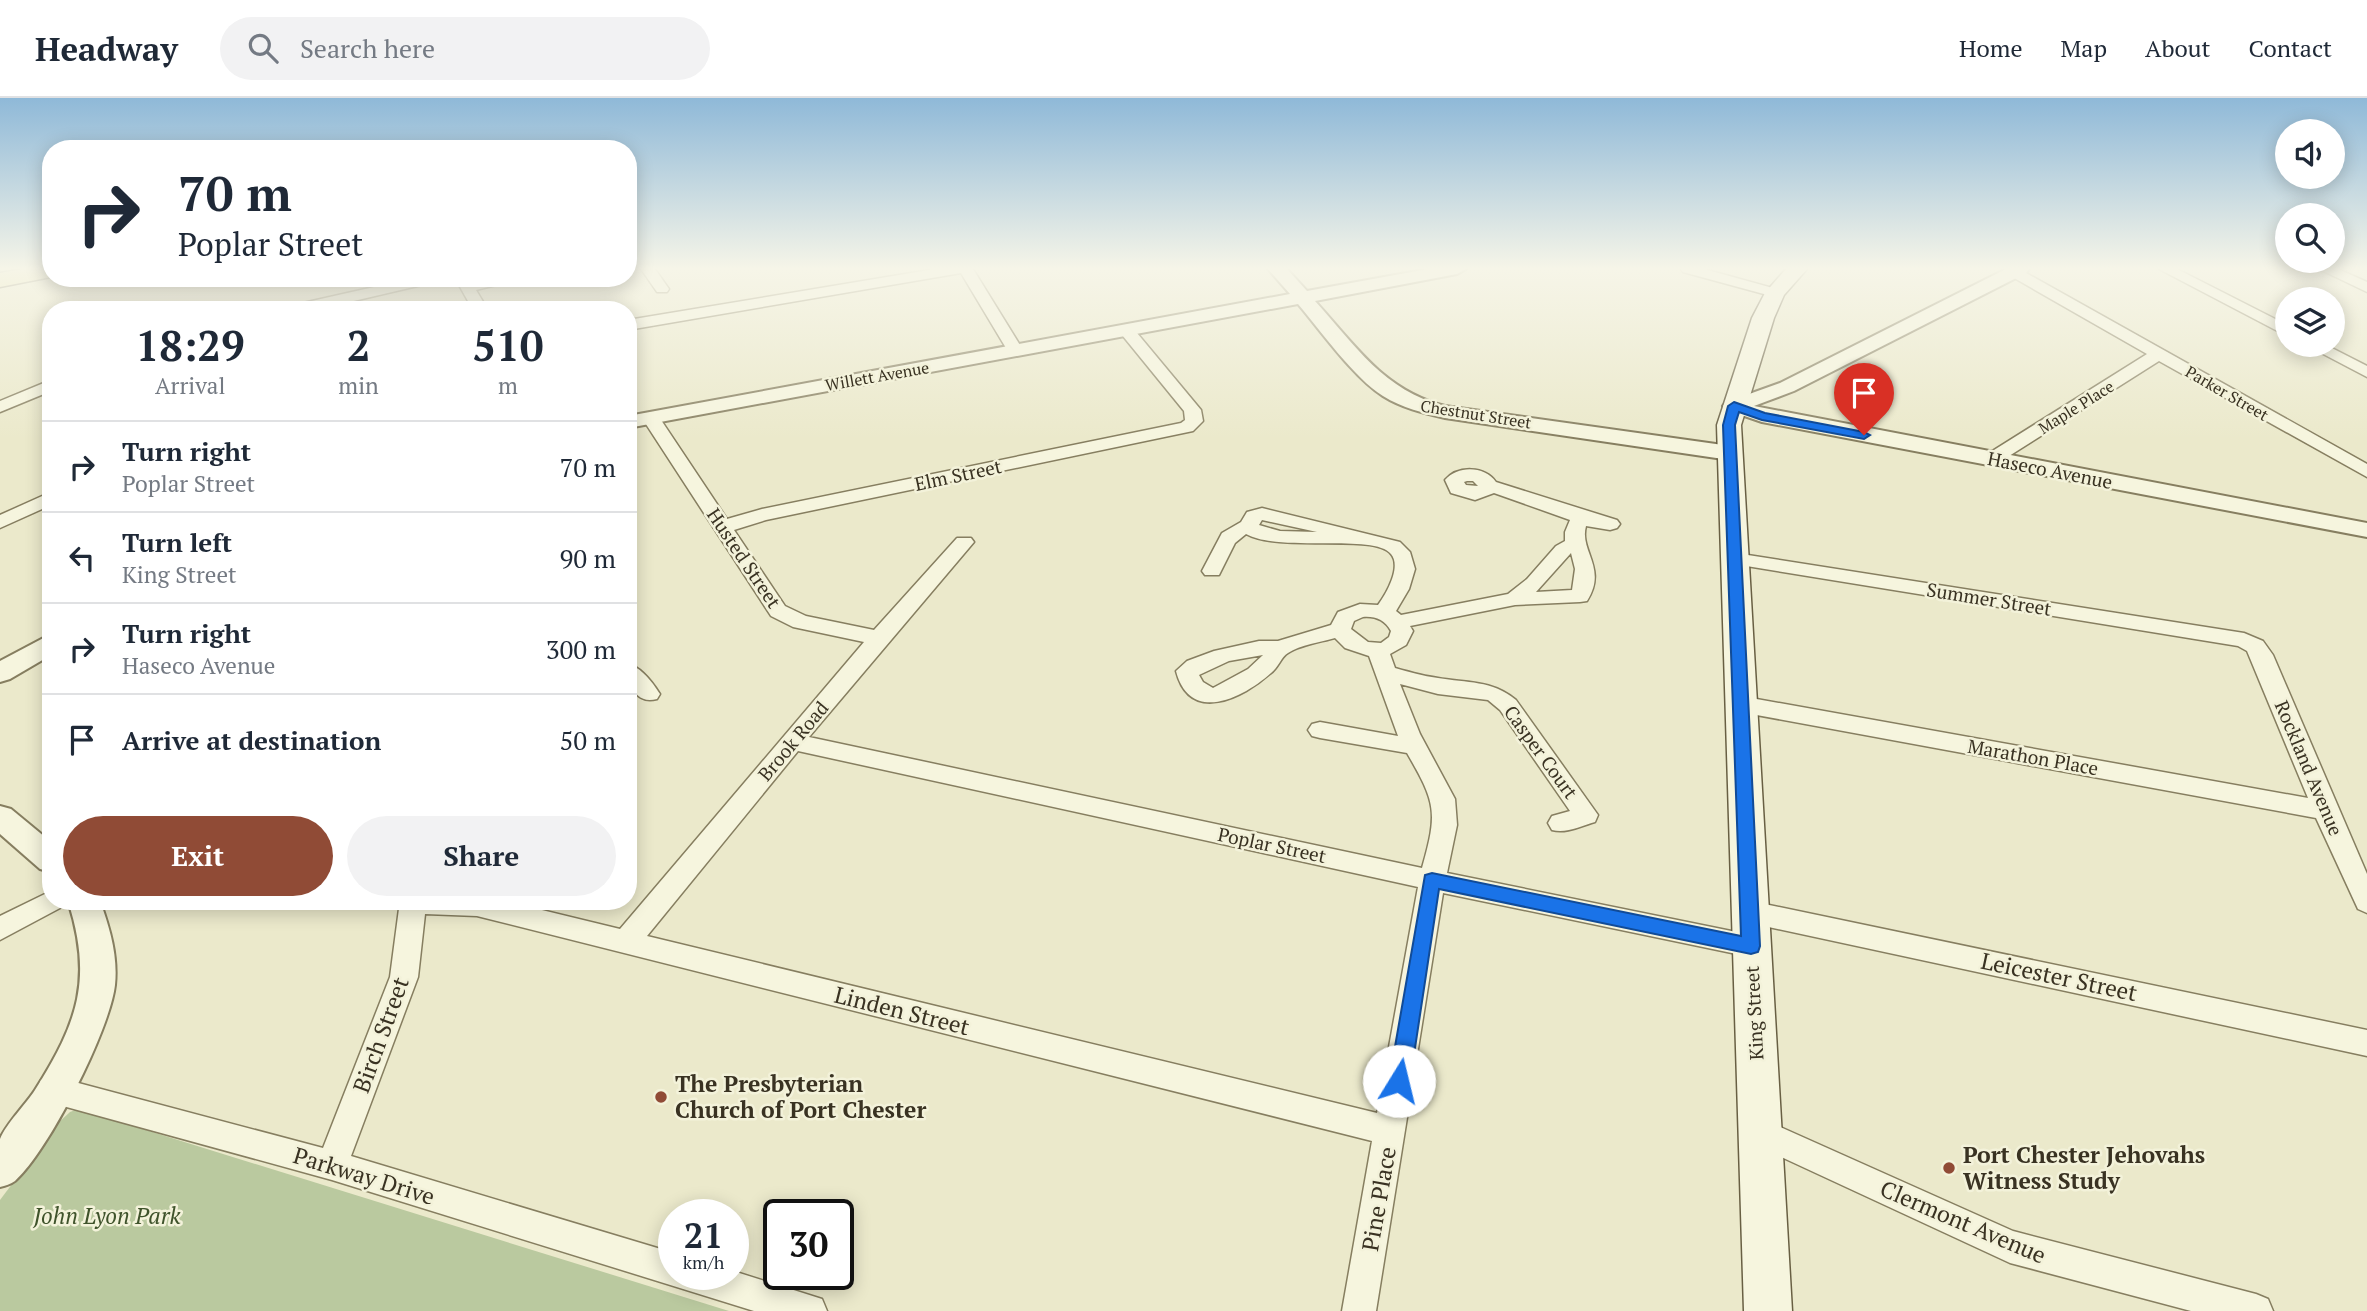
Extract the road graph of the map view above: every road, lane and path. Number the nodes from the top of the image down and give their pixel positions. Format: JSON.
{"nodes":[{"id":1,"x":1000,"y":326,"type":"edge"},
{"id":2,"x":1150,"y":326,"type":"edge"},
{"id":3,"x":1326,"y":326,"type":"edge"},
{"id":4,"x":1761,"y":326,"type":"edge"},
{"id":5,"x":1909,"y":326,"type":"edge"},
{"id":6,"x":2110,"y":326,"type":"edge"},
{"id":7,"x":1126,"y":330,"type":"junction"},
{"id":8,"x":1015,"y":350,"type":"junction"},
{"id":9,"x":2159,"y":354,"type":"junction"},
{"id":10,"x":2338,"y":357,"type":"edge"},
{"id":11,"x":2367,"y":372,"type":"edge"},
{"id":12,"x":42,"y":389,"type":"edge"},
{"id":13,"x":1734,"y":406,"type":"junction"},
{"id":14,"x":0,"y":407,"type":"edge"},
{"id":15,"x":651,"y":418,"type":"junction"},
{"id":16,"x":637,"y":420,"type":"edge"},
{"id":17,"x":1193,"y":423,"type":"joint"},
{"id":18,"x":1730,"y":453,"type":"junction"},
{"id":19,"x":1992,"y":459,"type":"junction"},
{"id":20,"x":2367,"y":472,"type":"edge"},
{"id":21,"x":1488,"y":486,"type":"dead end"},
{"id":22,"x":42,"y":502,"type":"edge"},
{"id":23,"x":1580,"y":518,"type":"junction"},
{"id":24,"x":0,"y":522,"type":"edge"},
{"id":25,"x":1610,"y":524,"type":"dead end"},
{"id":26,"x":723,"y":527,"type":"junction"},
{"id":27,"x":2367,"y":530,"type":"edge"},
{"id":28,"x":964,"y":542,"type":"dead end"},
{"id":29,"x":1574,"y":544,"type":"junction"},
{"id":30,"x":1735,"y":559,"type":"junction"},
{"id":31,"x":1212,"y":571,"type":"dead end"},
{"id":32,"x":1515,"y":599,"type":"junction"},
{"id":33,"x":1391,"y":618,"type":"junction"},
{"id":34,"x":1340,"y":629,"type":"junction"},
{"id":35,"x":879,"y":638,"type":"junction"},
{"id":36,"x":2244,"y":640,"type":"joint"},
{"id":37,"x":42,"y":645,"type":"edge"},
{"id":38,"x":42,"y":647,"type":"edge"},
{"id":39,"x":1279,"y":648,"type":"dead end"},
{"id":40,"x":1381,"y":661,"type":"junction"},
{"id":41,"x":0,"y":663,"type":"edge"},
{"id":42,"x":0,"y":673,"type":"edge"},
{"id":43,"x":637,"y":680,"type":"edge"},
{"id":44,"x":649,"y":694,"type":"dead end"},
{"id":45,"x":1740,"y":704,"type":"junction"},
{"id":46,"x":1320,"y":730,"type":"dead end"},
{"id":47,"x":793,"y":742,"type":"junction"},
{"id":48,"x":1413,"y":744,"type":"junction"},
{"id":49,"x":2325,"y":810,"type":"junction"},
{"id":50,"x":0,"y":817,"type":"edge"},
{"id":51,"x":1561,"y":823,"type":"dead end"},
{"id":52,"x":42,"y":852,"type":"edge"},
{"id":53,"x":1432,"y":880,"type":"junction"},
{"id":54,"x":2367,"y":902,"type":"edge"},
{"id":55,"x":42,"y":906,"type":"edge"},
{"id":56,"x":87,"y":910,"type":"edge"},
{"id":57,"x":412,"y":910,"type":"edge"},
{"id":58,"x":496,"y":910,"type":"edge"},
{"id":59,"x":1750,"y":912,"type":"junction"},
{"id":60,"x":0,"y":929,"type":"edge"},
{"id":61,"x":625,"y":943,"type":"junction"},
{"id":62,"x":1751,"y":946,"type":"junction"},
{"id":63,"x":2367,"y":1042,"type":"edge"},
{"id":64,"x":52,"y":1090,"type":"junction"},
{"id":65,"x":1391,"y":1131,"type":"junction"},
{"id":66,"x":1760,"y":1132,"type":"junction"},
{"id":67,"x":332,"y":1165,"type":"junction"},
{"id":68,"x":0,"y":1169,"type":"edge"},
{"id":69,"x":658,"y":1265,"type":"edge"},
{"id":70,"x":741,"y":1290,"type":"edge"},
{"id":71,"x":810,"y":1311,"type":"edge"},
{"id":72,"x":1359,"y":1311,"type":"edge"},
{"id":73,"x":1768,"y":1311,"type":"edge"},
{"id":74,"x":2256,"y":1311,"type":"edge"}],
"edges":[{"from":1,"to":8,"type":"street"},
{"from":2,"to":7,"type":"street","name":"Willett Avenue"},
{"from":3,"to":18,"type":"street","name":"Chestnut Street"},
{"from":4,"to":13,"type":"main road","name":"King Street"},
{"from":5,"to":13,"type":"street"},
{"from":6,"to":9,"type":"street","name":"Parker Street"},
{"from":7,"to":8,"type":"street","name":"Willett Avenue"},
{"from":7,"to":17,"type":"street"},
{"from":8,"to":15,"type":"street","name":"Willett Avenue"},
{"from":9,"to":19,"type":"street","name":"Maple Place"},
{"from":9,"to":20,"type":"street","name":"Parker Street"},
{"from":10,"to":11,"type":"street"},
{"from":12,"to":14,"type":"street"},
{"from":13,"to":18,"type":"main road","name":"King Street"},
{"from":13,"to":19,"type":"street","name":"Haseco Avenue"},
{"from":15,"to":16,"type":"street","name":"Willett Avenue"},
{"from":15,"to":26,"type":"street","name":"Husted Street"},
{"from":17,"to":26,"type":"street","name":"Elm Street"},
{"from":18,"to":30,"type":"main road","name":"King Street"},
{"from":19,"to":27,"type":"street","name":"Haseco Avenue"},
{"from":21,"to":23,"type":"street"},
{"from":22,"to":24,"type":"street"},
{"from":23,"to":25,"type":"street"},
{"from":23,"to":29,"type":"street"},
{"from":26,"to":35,"type":"street","name":"Husted Street"},
{"from":28,"to":35,"type":"street","name":"Brook Road"},
{"from":29,"to":32,"type":"street"},
{"from":29,"to":32,"type":"street"},
{"from":30,"to":36,"type":"street","name":"Summer Street"},
{"from":30,"to":45,"type":"main road","name":"King Street"},
{"from":31,"to":33,"type":"street"},
{"from":32,"to":33,"type":"street"},
{"from":33,"to":34,"type":"street"},
{"from":33,"to":40,"type":"street"},
{"from":34,"to":39,"type":"street"},
{"from":34,"to":40,"type":"street"},
{"from":35,"to":47,"type":"street","name":"Brook Road"},
{"from":36,"to":49,"type":"street","name":"Rockland Avenue"},
{"from":37,"to":41,"type":"street"},
{"from":38,"to":42,"type":"street"},
{"from":40,"to":48,"type":"street"},
{"from":40,"to":51,"type":"street","name":"Casper Court"},
{"from":43,"to":44,"type":"street"},
{"from":45,"to":49,"type":"street","name":"Marathon Place"},
{"from":45,"to":59,"type":"main road","name":"King Street"},
{"from":46,"to":48,"type":"street"},
{"from":47,"to":53,"type":"street","name":"Poplar Street"},
{"from":47,"to":61,"type":"street","name":"Brook Road"},
{"from":48,"to":53,"type":"street"},
{"from":49,"to":54,"type":"street","name":"Rockland Avenue"},
{"from":50,"to":52,"type":"street"},
{"from":53,"to":62,"type":"street","name":"Poplar Street"},
{"from":53,"to":65,"type":"street","name":"Pine Place"},
{"from":55,"to":60,"type":"street"},
{"from":56,"to":64,"type":"street"},
{"from":57,"to":67,"type":"street","name":"Birch Street"},
{"from":58,"to":61,"type":"street","name":"Linden Street"},
{"from":59,"to":62,"type":"main road","name":"King Street"},
{"from":59,"to":63,"type":"street","name":"Leicester Street"},
{"from":61,"to":65,"type":"street","name":"Linden Street"},
{"from":62,"to":66,"type":"main road","name":"King Street"},
{"from":64,"to":67,"type":"street","name":"Parkway Drive"},
{"from":64,"to":68,"type":"street"},
{"from":65,"to":72,"type":"street","name":"Pine Place"},
{"from":66,"to":73,"type":"main road","name":"King Street"},
{"from":66,"to":74,"type":"street","name":"Clermont Avenue"},
{"from":67,"to":69,"type":"street","name":"Parkway Drive"},
{"from":70,"to":71,"type":"street"}]}
